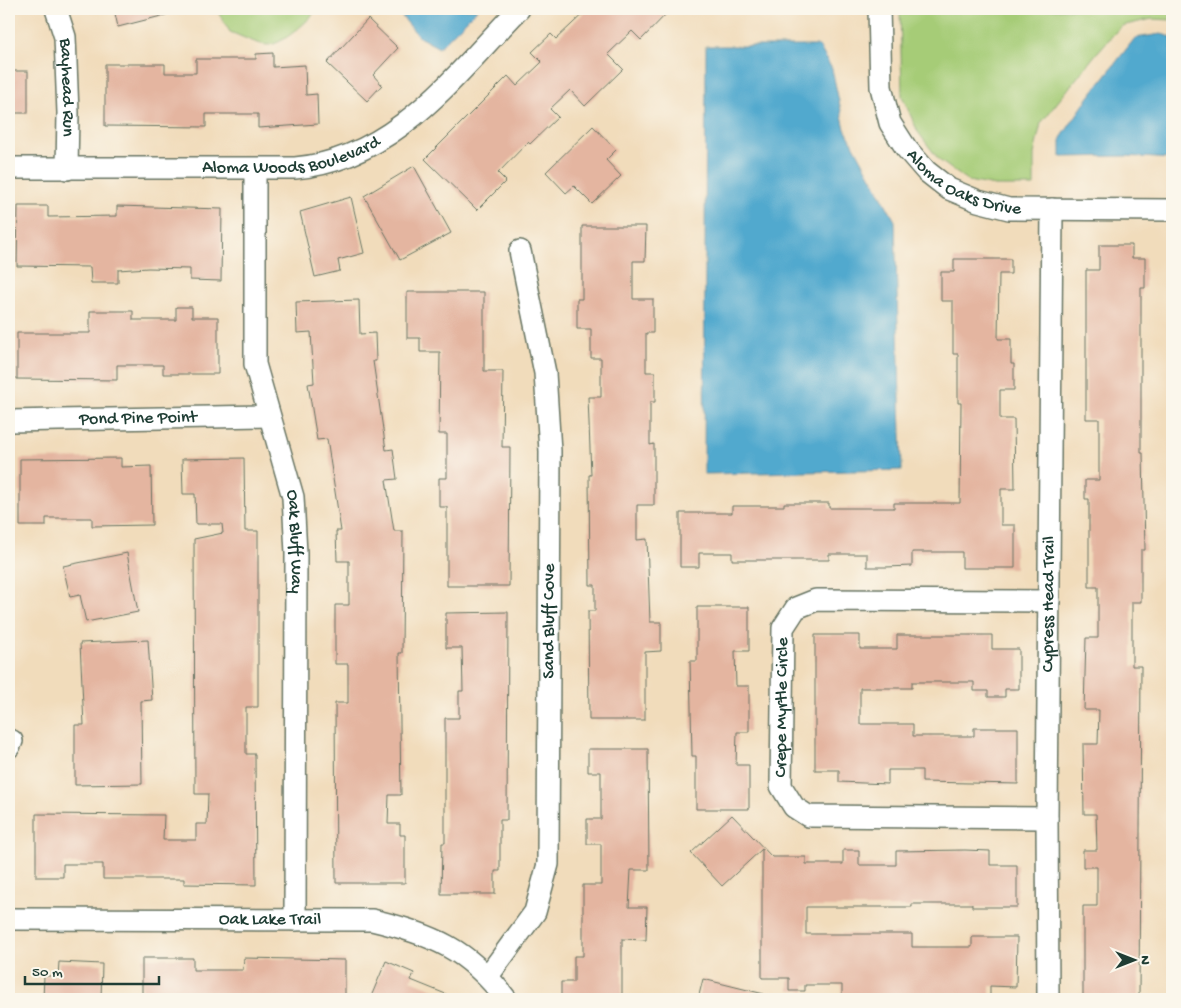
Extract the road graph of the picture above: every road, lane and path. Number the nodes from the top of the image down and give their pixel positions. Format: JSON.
{"nodes":[{"id":1,"x":56,"y":9,"type":"edge"},
{"id":2,"x":519,"y":9,"type":"edge"},
{"id":3,"x":879,"y":9,"type":"edge"},
{"id":4,"x":9,"y":168,"type":"edge"},
{"id":5,"x":67,"y":169,"type":"junction"},
{"id":6,"x":255,"y":169,"type":"junction"},
{"id":7,"x":1052,"y":209,"type":"junction"},
{"id":8,"x":1172,"y":210,"type":"edge"},
{"id":9,"x":520,"y":250,"type":"dead end"},
{"id":10,"x":268,"y":416,"type":"junction"},
{"id":11,"x":9,"y":421,"type":"edge"},
{"id":12,"x":1049,"y":601,"type":"junction"},
{"id":13,"x":1047,"y":818,"type":"junction"},
{"id":14,"x":9,"y":918,"type":"edge"},
{"id":15,"x":295,"y":920,"type":"junction"},
{"id":16,"x":488,"y":976,"type":"junction"},
{"id":17,"x":506,"y":999,"type":"edge"},
{"id":18,"x":1048,"y":999,"type":"edge"}],
"edges":[{"from":1,"to":5,"type":"street","name":"Bayhead Run"},
{"from":2,"to":6,"type":"street","name":"Aloma Woods Boulevard"},
{"from":3,"to":7,"type":"street","name":"Aloma Oaks Drive"},
{"from":4,"to":5,"type":"street","name":"Aloma Woods Boulevard"},
{"from":5,"to":6,"type":"street","name":"Aloma Woods Boulevard"},
{"from":6,"to":10,"type":"street","name":"Oak Bluff Way"},
{"from":7,"to":8,"type":"street","name":"Aloma Oaks Drive"},
{"from":7,"to":12,"type":"street","name":"Cypress Head Trail"},
{"from":9,"to":16,"type":"street","name":"Sand Bluff Cove"},
{"from":10,"to":11,"type":"street","name":"Pond Pine Point"},
{"from":10,"to":15,"type":"street","name":"Oak Bluff Way"},
{"from":12,"to":13,"type":"street","name":"Cypress Head Trail"},
{"from":12,"to":13,"type":"street","name":"Crepe Myrtle Circle"},
{"from":13,"to":18,"type":"street","name":"Cypress Head Trail"},
{"from":14,"to":15,"type":"street","name":"Oak Lake Trail"},
{"from":15,"to":16,"type":"street","name":"Oak Lake Trail"},
{"from":16,"to":17,"type":"street","name":"Oak Lake Trail"}]}
